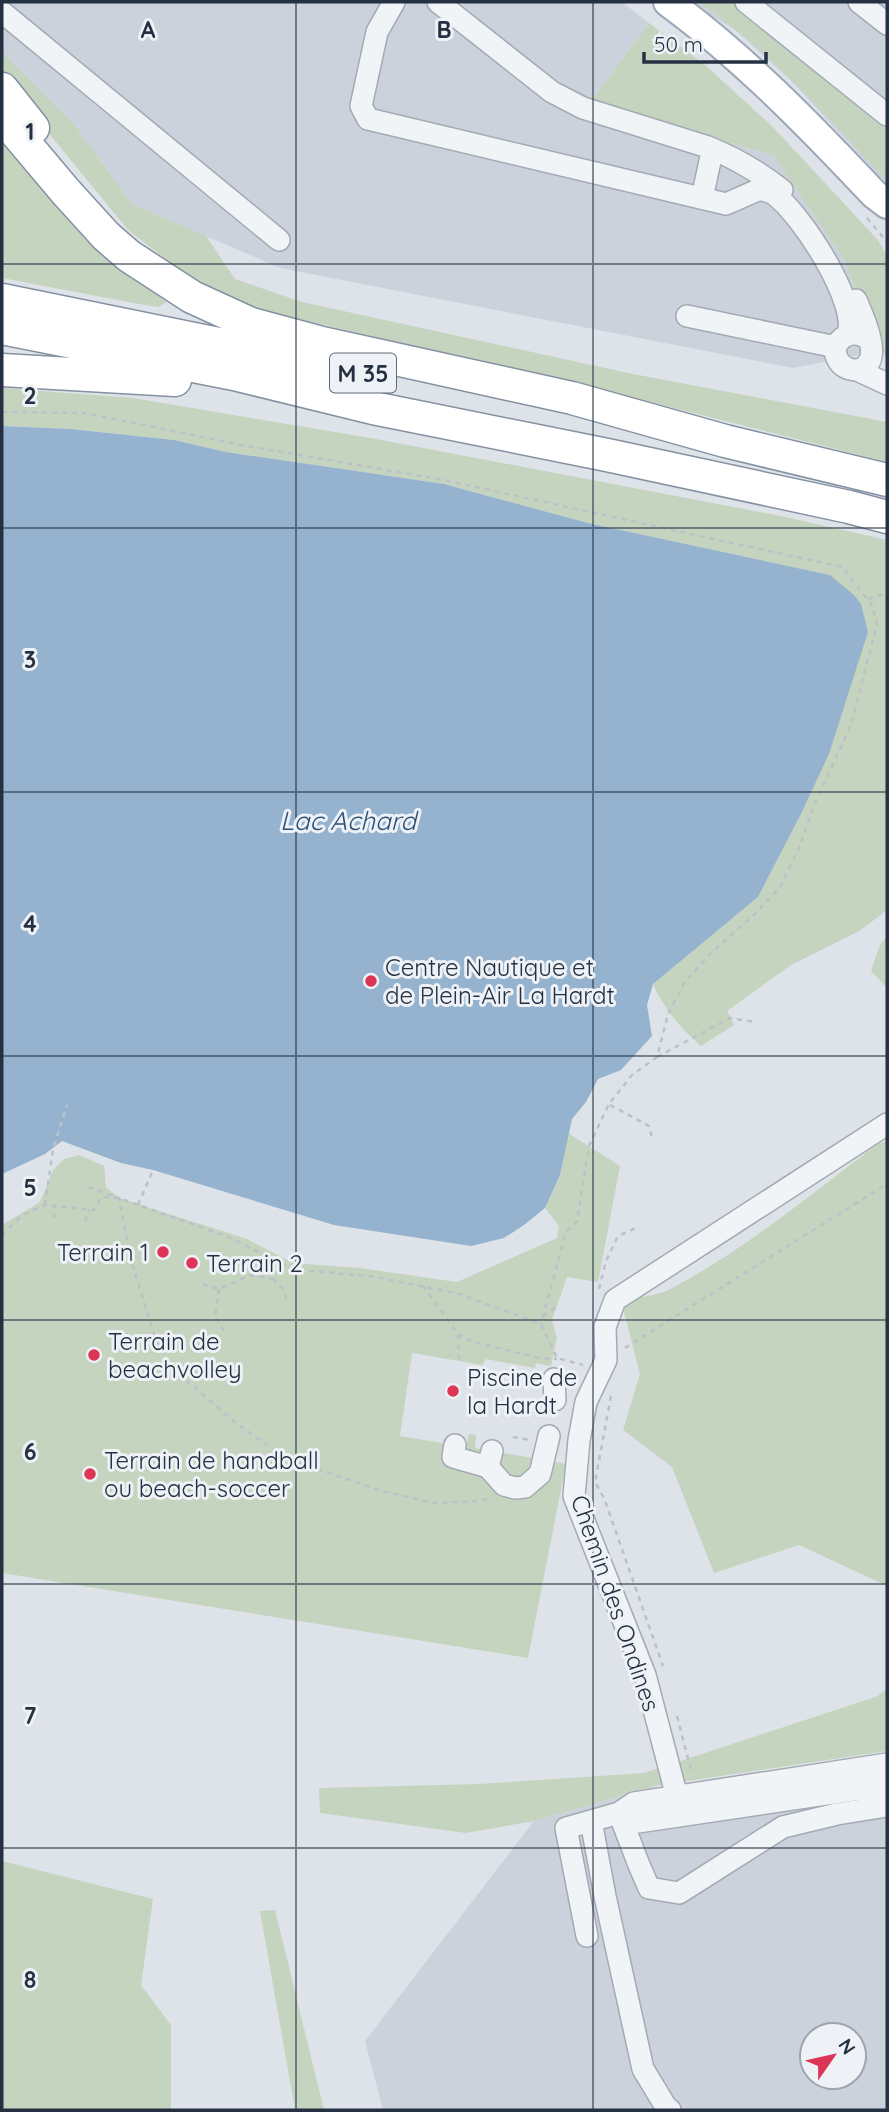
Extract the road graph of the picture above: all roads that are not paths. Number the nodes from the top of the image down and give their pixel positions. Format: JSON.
{"nodes":[{"id":1,"x":394,"y":2,"type":"edge"},
{"id":2,"x":438,"y":2,"type":"edge"},
{"id":3,"x":668,"y":2,"type":"edge"},
{"id":4,"x":675,"y":2,"type":"edge"},
{"id":5,"x":746,"y":2,"type":"edge"},
{"id":6,"x":859,"y":2,"type":"edge"},
{"id":7,"x":2,"y":12,"type":"edge"},
{"id":8,"x":697,"y":23,"type":"junction"},
{"id":9,"x":887,"y":24,"type":"edge"},
{"id":10,"x":2,"y":89,"type":"edge"},
{"id":11,"x":887,"y":114,"type":"edge"},
{"id":12,"x":2,"y":116,"type":"edge"},
{"id":13,"x":708,"y":147,"type":"junction"},
{"id":14,"x":702,"y":198,"type":"junction"},
{"id":15,"x":880,"y":199,"type":"edge"},
{"id":16,"x":887,"y":220,"type":"edge"},
{"id":17,"x":279,"y":240,"type":"dead end"},
{"id":18,"x":150,"y":270,"type":"junction"},
{"id":19,"x":2,"y":300,"type":"edge"},
{"id":20,"x":687,"y":316,"type":"dead end"},
{"id":21,"x":2,"y":328,"type":"edge"},
{"id":22,"x":834,"y":342,"type":"junction"},
{"id":23,"x":876,"y":352,"type":"edge"},
{"id":24,"x":2,"y":370,"type":"edge"},
{"id":25,"x":858,"y":370,"type":"junction"},
{"id":26,"x":234,"y":374,"type":"junction"},
{"id":27,"x":887,"y":384,"type":"edge"},
{"id":28,"x":725,"y":441,"type":"junction"},
{"id":29,"x":887,"y":480,"type":"edge"},
{"id":30,"x":887,"y":517,"type":"edge"},
{"id":31,"x":887,"y":1124,"type":"edge"},
{"id":32,"x":549,"y":1436,"type":"dead end"},
{"id":33,"x":456,"y":1445,"type":"dead end"},
{"id":34,"x":887,"y":1764,"type":"edge"},
{"id":35,"x":887,"y":1784,"type":"edge"},
{"id":36,"x":678,"y":1806,"type":"junction"},
{"id":37,"x":887,"y":1806,"type":"edge"},
{"id":38,"x":619,"y":1813,"type":"junction"},
{"id":39,"x":591,"y":1821,"type":"junction"},
{"id":40,"x":587,"y":1936,"type":"dead end"},
{"id":41,"x":670,"y":2110,"type":"edge"}],
"edges":[{"from":1,"to":14,"type":"street"},
{"from":2,"to":13,"type":"street"},
{"from":3,"to":8,"type":"main road"},
{"from":4,"to":8,"type":"main road"},
{"from":5,"to":11,"type":"street"},
{"from":6,"to":9,"type":"street"},
{"from":7,"to":17,"type":"street"},
{"from":8,"to":15,"type":"main road"},
{"from":10,"to":18,"type":"highway"},
{"from":12,"to":18,"type":"highway"},
{"from":13,"to":14,"type":"street"},
{"from":13,"to":23,"type":"street"},
{"from":14,"to":22,"type":"street"},
{"from":15,"to":16,"type":"main road"},
{"from":18,"to":28,"type":"highway"},
{"from":19,"to":28,"type":"highway","number":"M 35"},
{"from":20,"to":22,"type":"street"},
{"from":21,"to":26,"type":"highway","number":"M 35"},
{"from":22,"to":23,"type":"street"},
{"from":22,"to":25,"type":"street"},
{"from":23,"to":25,"type":"street"},
{"from":24,"to":26,"type":"highway"},
{"from":25,"to":27,"type":"street"},
{"from":26,"to":30,"type":"highway","number":"M 35"},
{"from":28,"to":29,"type":"highway","number":"M 35"},
{"from":31,"to":36,"type":"street","name":"Chemin des Ondines"},
{"from":32,"to":33,"type":"street"},
{"from":34,"to":36,"type":"street"},
{"from":35,"to":36,"type":"street"},
{"from":36,"to":38,"type":"street"},
{"from":37,"to":38,"type":"street"},
{"from":38,"to":39,"type":"street"},
{"from":39,"to":40,"type":"street"},
{"from":39,"to":41,"type":"street"}]}
